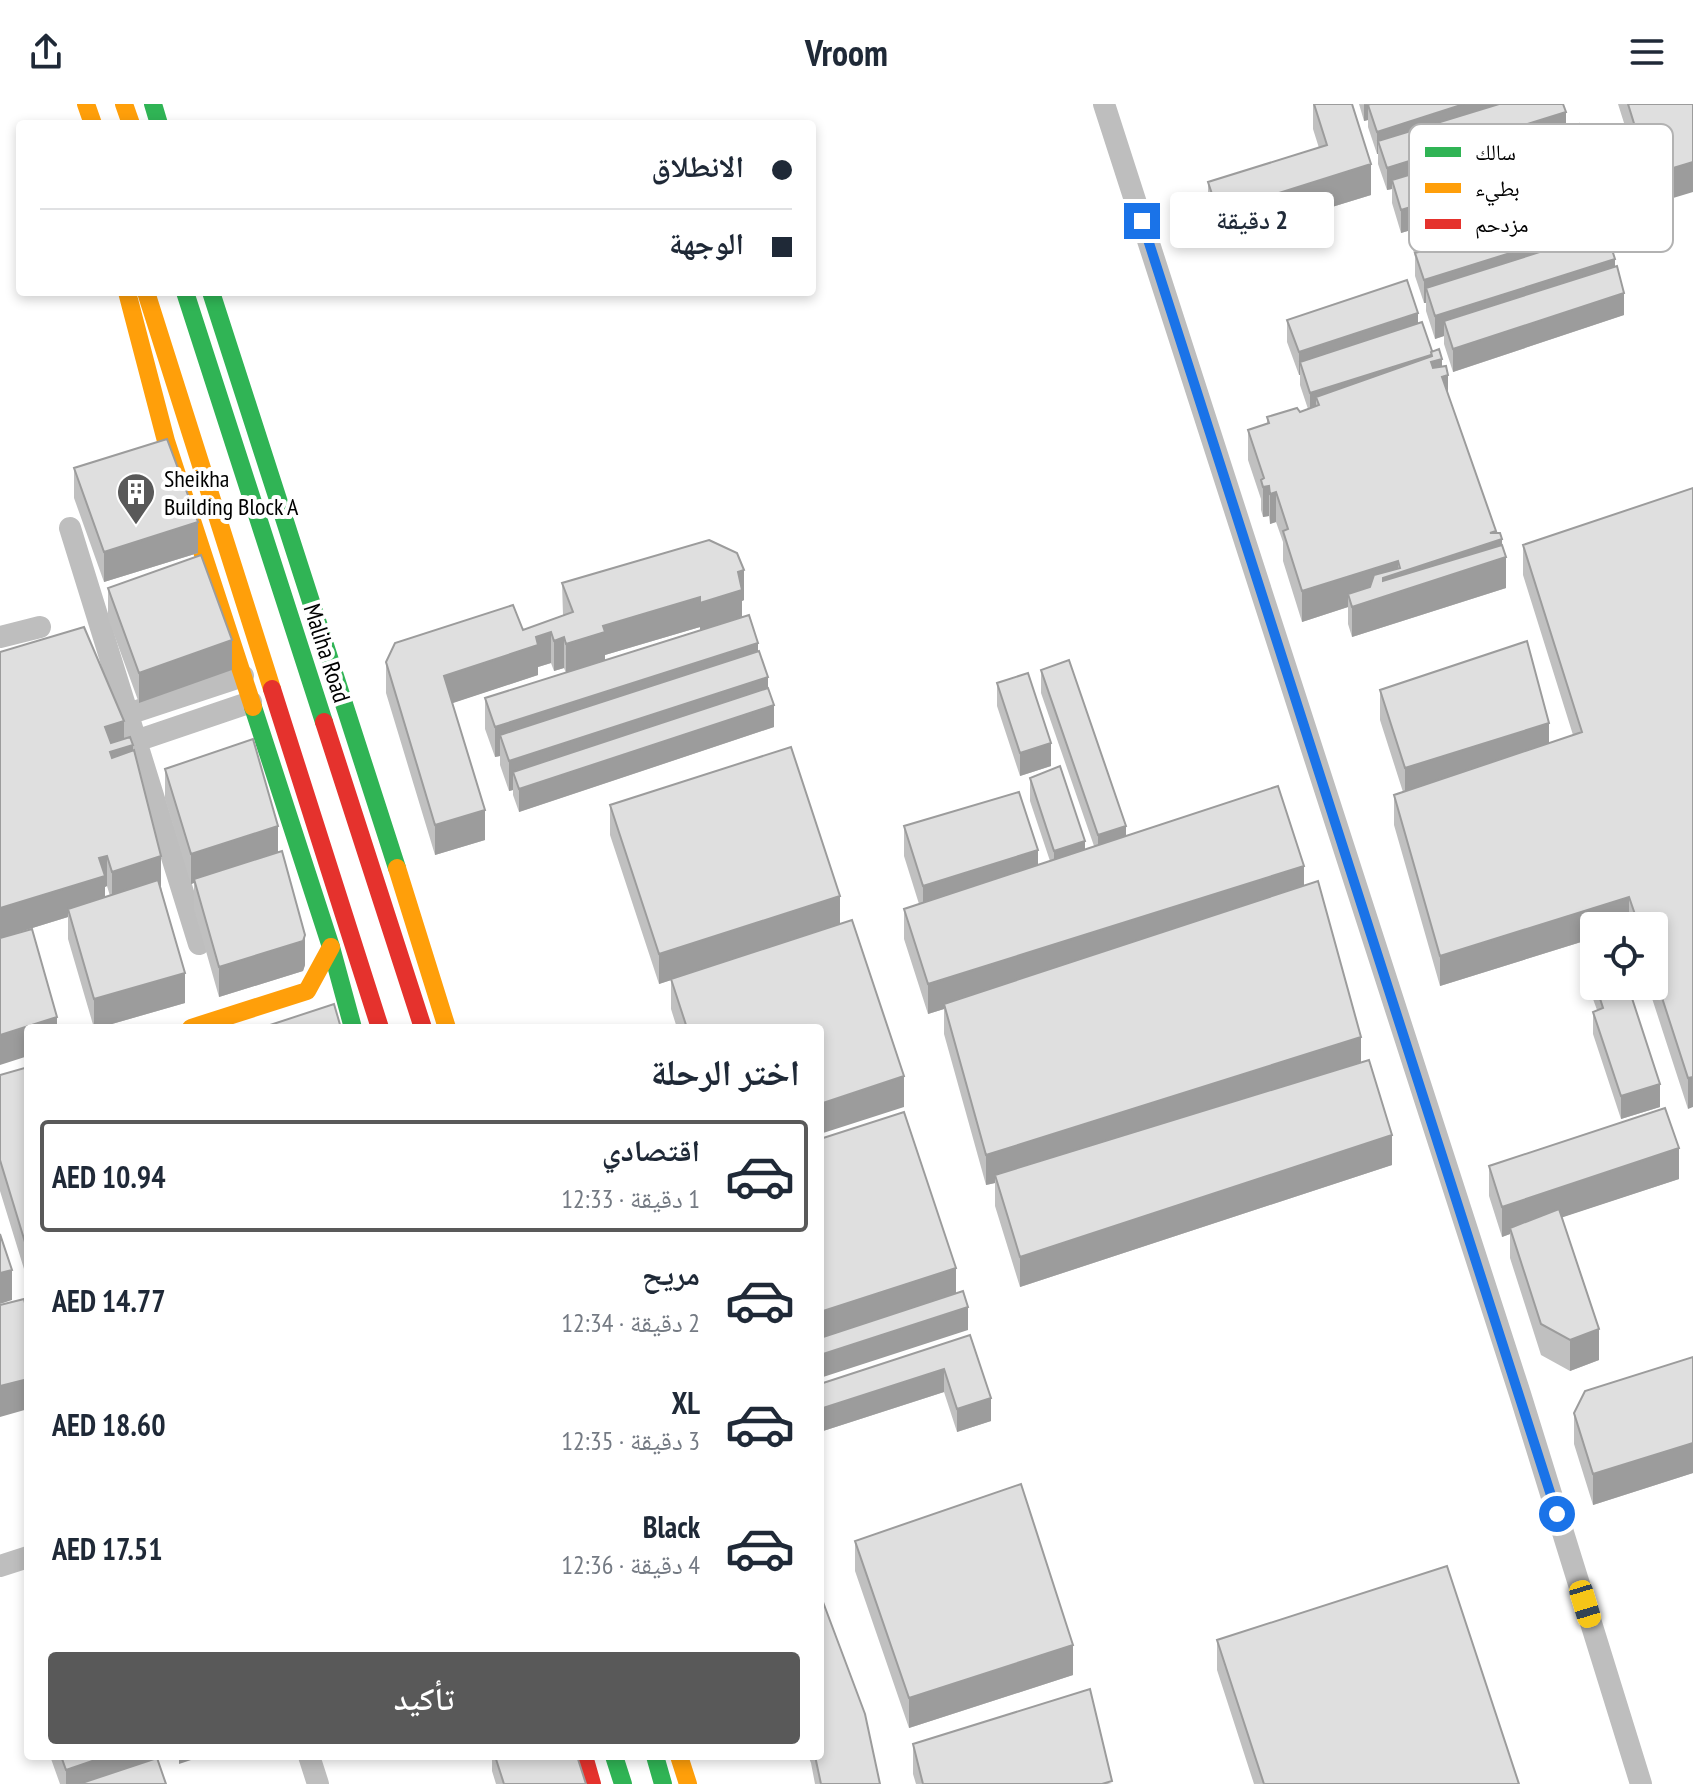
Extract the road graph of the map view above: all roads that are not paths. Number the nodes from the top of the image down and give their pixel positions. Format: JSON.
{"nodes":[{"id":1,"x":1104,"y":104,"type":"edge"},
{"id":2,"x":128,"y":296,"type":"edge"},
{"id":3,"x":147,"y":296,"type":"edge"},
{"id":4,"x":186,"y":296,"type":"edge"},
{"id":5,"x":212,"y":296,"type":"edge"},
{"id":6,"x":70,"y":528,"type":"dead end"},
{"id":7,"x":40,"y":627,"type":"dead end"},
{"id":8,"x":0,"y":637,"type":"edge"},
{"id":9,"x":243,"y":676,"type":"junction"},
{"id":10,"x":251,"y":702,"type":"junction"},
{"id":11,"x":128,"y":714,"type":"junction"},
{"id":12,"x":136,"y":741,"type":"junction"},
{"id":13,"x":399,"y":878,"type":"junction"},
{"id":14,"x":386,"y":913,"type":"junction"},
{"id":15,"x":199,"y":944,"type":"dead end"},
{"id":16,"x":331,"y":947,"type":"junction"},
{"id":17,"x":307,"y":991,"type":"junction"},
{"id":18,"x":351,"y":1022,"type":"edge"},
{"id":19,"x":204,"y":1024,"type":"edge"},
{"id":20,"x":379,"y":1024,"type":"edge"},
{"id":21,"x":422,"y":1024,"type":"edge"},
{"id":22,"x":446,"y":1024,"type":"edge"},
{"id":23,"x":24,"y":1558,"type":"edge"},
{"id":24,"x":0,"y":1566,"type":"edge"},
{"id":25,"x":310,"y":1760,"type":"edge"},
{"id":26,"x":585,"y":1760,"type":"edge"},
{"id":27,"x":615,"y":1760,"type":"edge"},
{"id":28,"x":656,"y":1760,"type":"edge"},
{"id":29,"x":680,"y":1760,"type":"edge"},
{"id":30,"x":318,"y":1784,"type":"edge"},
{"id":31,"x":592,"y":1784,"type":"edge"},
{"id":32,"x":623,"y":1784,"type":"edge"},
{"id":33,"x":663,"y":1784,"type":"edge"},
{"id":34,"x":688,"y":1784,"type":"edge"},
{"id":35,"x":1641,"y":1784,"type":"edge"}],
"edges":[{"from":1,"to":35,"type":"street"},
{"from":2,"to":9,"type":"street"},
{"from":3,"to":20,"type":"street"},
{"from":4,"to":14,"type":"street","name":"Maliha Road"},
{"from":5,"to":13,"type":"street"},
{"from":6,"to":11,"type":"street"},
{"from":7,"to":8,"type":"street"},
{"from":9,"to":10,"type":"street"},
{"from":9,"to":11,"type":"street"},
{"from":10,"to":12,"type":"street"},
{"from":10,"to":16,"type":"street"},
{"from":11,"to":12,"type":"street"},
{"from":12,"to":15,"type":"street"},
{"from":13,"to":14,"type":"street"},
{"from":13,"to":22,"type":"street"},
{"from":14,"to":21,"type":"street","name":"Maliha Road"},
{"from":16,"to":17,"type":"street"},
{"from":16,"to":18,"type":"street"},
{"from":17,"to":18,"type":"street"},
{"from":17,"to":19,"type":"street"},
{"from":23,"to":24,"type":"street"},
{"from":25,"to":30,"type":"street"},
{"from":26,"to":31,"type":"street"},
{"from":27,"to":32,"type":"street"},
{"from":28,"to":33,"type":"street"},
{"from":29,"to":34,"type":"street"}]}
